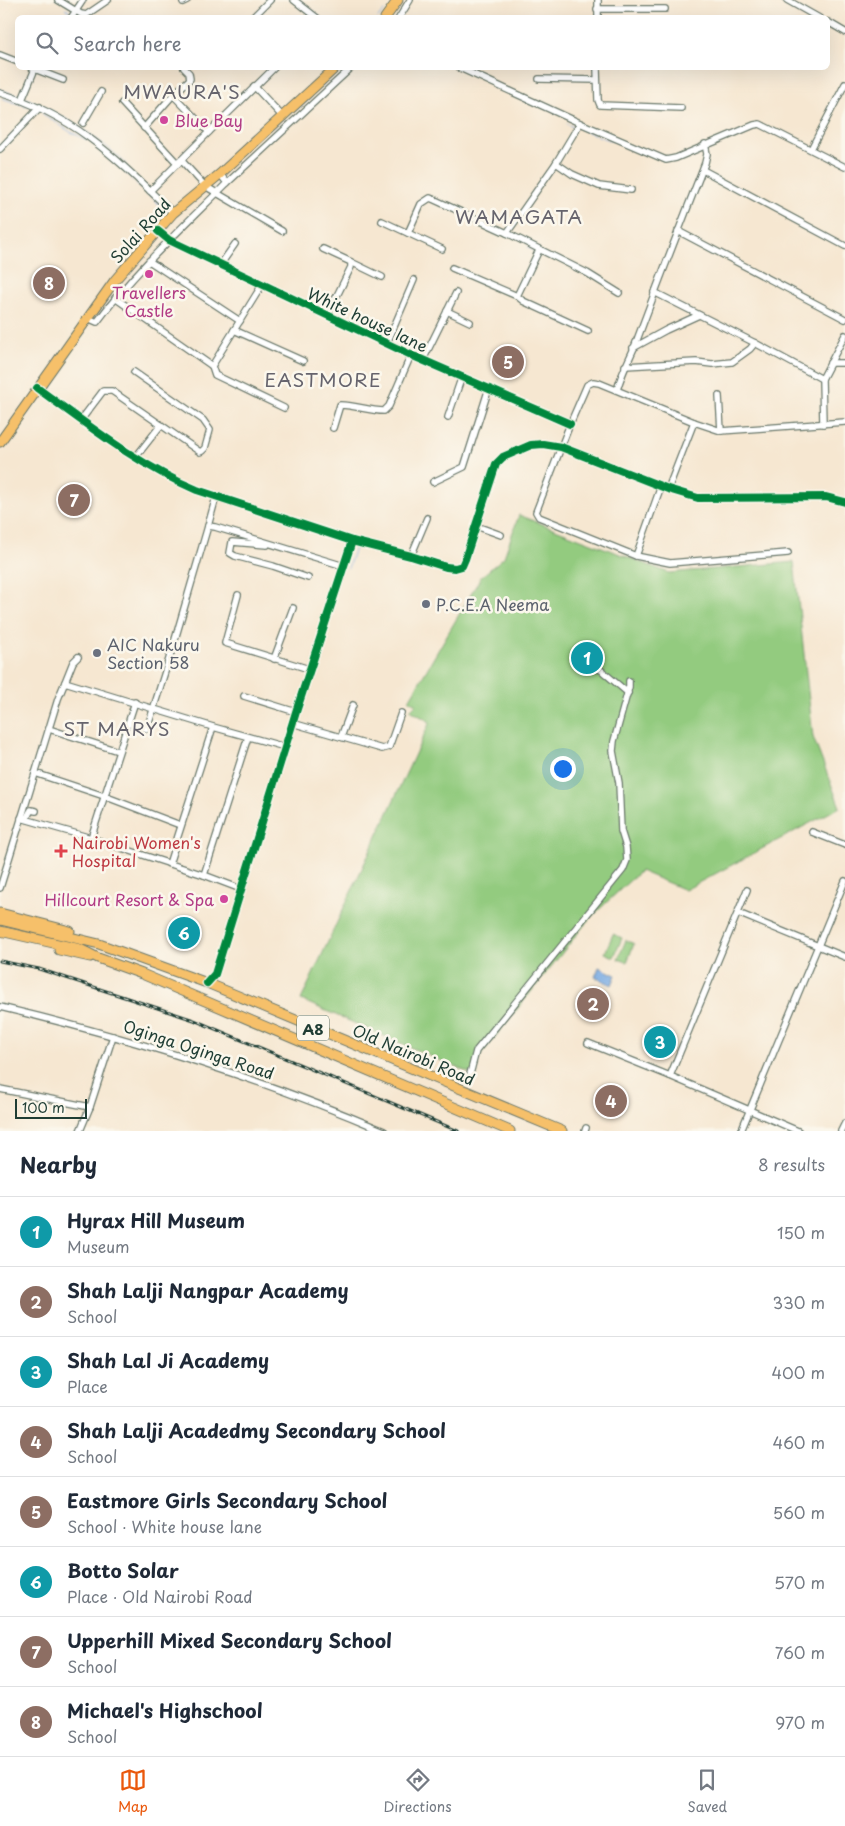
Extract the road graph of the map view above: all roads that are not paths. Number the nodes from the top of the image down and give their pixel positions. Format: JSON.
{"nodes":[{"id":1,"x":58,"y":0,"type":"edge"},
{"id":2,"x":83,"y":0,"type":"edge"},
{"id":3,"x":108,"y":0,"type":"edge"},
{"id":4,"x":270,"y":0,"type":"edge"},
{"id":5,"x":294,"y":0,"type":"edge"},
{"id":6,"x":398,"y":0,"type":"edge"},
{"id":7,"x":410,"y":0,"type":"edge"},
{"id":8,"x":598,"y":0,"type":"edge"},
{"id":9,"x":787,"y":0,"type":"edge"},
{"id":10,"x":598,"y":9,"type":"junction"},
{"id":11,"x":665,"y":9,"type":"dead end"},
{"id":12,"x":76,"y":11,"type":"junction"},
{"id":13,"x":73,"y":15,"type":"edge"},
{"id":14,"x":255,"y":15,"type":"edge"},
{"id":15,"x":313,"y":15,"type":"edge"},
{"id":16,"x":387,"y":15,"type":"edge"},
{"id":17,"x":401,"y":15,"type":"edge"},
{"id":18,"x":598,"y":15,"type":"edge"},
{"id":19,"x":814,"y":15,"type":"edge"},
{"id":20,"x":830,"y":23,"type":"edge"},
{"id":21,"x":845,"y":32,"type":"edge"},
{"id":22,"x":0,"y":56,"type":"edge"},
{"id":23,"x":15,"y":61,"type":"edge"},
{"id":24,"x":32,"y":70,"type":"edge"},
{"id":25,"x":38,"y":70,"type":"edge"},
{"id":26,"x":186,"y":70,"type":"edge"},
{"id":27,"x":272,"y":70,"type":"edge"},
{"id":28,"x":334,"y":70,"type":"edge"},
{"id":29,"x":349,"y":70,"type":"edge"},
{"id":30,"x":464,"y":70,"type":"edge"},
{"id":31,"x":597,"y":70,"type":"edge"},
{"id":32,"x":63,"y":80,"type":"dead end"},
{"id":33,"x":539,"y":80,"type":"dead end"},
{"id":34,"x":597,"y":80,"type":"junction"},
{"id":35,"x":845,"y":84,"type":"edge"},
{"id":36,"x":254,"y":86,"type":"junction"},
{"id":37,"x":100,"y":92,"type":"dead end"},
{"id":38,"x":0,"y":93,"type":"edge"},
{"id":39,"x":173,"y":95,"type":"junction"},
{"id":40,"x":22,"y":100,"type":"junction"},
{"id":41,"x":122,"y":103,"type":"dead end"},
{"id":42,"x":40,"y":108,"type":"junction"},
{"id":43,"x":680,"y":108,"type":"dead end"},
{"id":44,"x":283,"y":117,"type":"junction"},
{"id":45,"x":83,"y":123,"type":"dead end"},
{"id":46,"x":580,"y":123,"type":"junction"},
{"id":47,"x":144,"y":128,"type":"junction"},
{"id":48,"x":209,"y":132,"type":"junction"},
{"id":49,"x":705,"y":144,"type":"junction"},
{"id":50,"x":0,"y":148,"type":"edge"},
{"id":51,"x":811,"y":149,"type":"junction"},
{"id":52,"x":179,"y":162,"type":"junction"},
{"id":53,"x":556,"y":163,"type":"junction"},
{"id":54,"x":845,"y":167,"type":"edge"},
{"id":55,"x":703,"y":170,"type":"junction"},
{"id":56,"x":220,"y":174,"type":"junction"},
{"id":57,"x":228,"y":183,"type":"junction"},
{"id":58,"x":205,"y":186,"type":"junction"},
{"id":59,"x":631,"y":190,"type":"dead end"},
{"id":60,"x":150,"y":191,"type":"junction"},
{"id":61,"x":216,"y":194,"type":"junction"},
{"id":62,"x":173,"y":213,"type":"junction"},
{"id":63,"x":382,"y":221,"type":"dead end"},
{"id":64,"x":678,"y":230,"type":"junction"},
{"id":65,"x":158,"y":231,"type":"junction"},
{"id":66,"x":282,"y":231,"type":"dead end"},
{"id":67,"x":408,"y":233,"type":"junction"},
{"id":68,"x":507,"y":233,"type":"junction"},
{"id":69,"x":170,"y":240,"type":"junction"},
{"id":70,"x":235,"y":244,"type":"dead end"},
{"id":71,"x":845,"y":246,"type":"edge"},
{"id":72,"x":323,"y":249,"type":"dead end"},
{"id":73,"x":442,"y":249,"type":"dead end"},
{"id":74,"x":539,"y":250,"type":"junction"},
{"id":75,"x":149,"y":261,"type":"junction"},
{"id":76,"x":352,"y":262,"type":"junction"},
{"id":77,"x":221,"y":264,"type":"junction"},
{"id":78,"x":452,"y":268,"type":"dead end"},
{"id":79,"x":382,"y":278,"type":"dead end"},
{"id":80,"x":414,"y":280,"type":"dead end"},
{"id":81,"x":262,"y":285,"type":"junction"},
{"id":82,"x":654,"y":292,"type":"junction"},
{"id":83,"x":456,"y":293,"type":"dead end"},
{"id":84,"x":619,"y":293,"type":"dead end"},
{"id":85,"x":517,"y":296,"type":"junction"},
{"id":86,"x":115,"y":298,"type":"junction"},
{"id":87,"x":447,"y":311,"type":"junction"},
{"id":88,"x":699,"y":315,"type":"junction"},
{"id":89,"x":327,"y":316,"type":"junction"},
{"id":90,"x":88,"y":318,"type":"junction"},
{"id":91,"x":845,"y":319,"type":"edge"},
{"id":92,"x":240,"y":321,"type":"junction"},
{"id":93,"x":470,"y":322,"type":"dead end"},
{"id":94,"x":234,"y":330,"type":"junction"},
{"id":95,"x":588,"y":331,"type":"dead end"},
{"id":96,"x":845,"y":335,"type":"edge"},
{"id":97,"x":755,"y":342,"type":"junction"},
{"id":98,"x":387,"y":343,"type":"junction"},
{"id":99,"x":633,"y":348,"type":"junction"},
{"id":100,"x":411,"y":355,"type":"junction"},
{"id":101,"x":423,"y":360,"type":"junction"},
{"id":102,"x":303,"y":361,"type":"dead end"},
{"id":103,"x":830,"y":363,"type":"junction"},
{"id":104,"x":845,"y":363,"type":"edge"},
{"id":105,"x":212,"y":366,"type":"junction"},
{"id":106,"x":625,"y":366,"type":"junction"},
{"id":107,"x":134,"y":372,"type":"dead end"},
{"id":108,"x":462,"y":376,"type":"junction"},
{"id":109,"x":822,"y":379,"type":"junction"},
{"id":110,"x":37,"y":388,"type":"junction"},
{"id":111,"x":489,"y":388,"type":"junction"},
{"id":112,"x":618,"y":390,"type":"junction"},
{"id":113,"x":719,"y":396,"type":"dead end"},
{"id":114,"x":284,"y":408,"type":"dead end"},
{"id":115,"x":448,"y":417,"type":"dead end"},
{"id":116,"x":81,"y":420,"type":"junction"},
{"id":117,"x":694,"y":422,"type":"junction"},
{"id":118,"x":845,"y":422,"type":"edge"},
{"id":119,"x":570,"y":424,"type":"junction"},
{"id":120,"x":823,"y":424,"type":"junction"},
{"id":121,"x":161,"y":425,"type":"junction"},
{"id":122,"x":333,"y":428,"type":"dead end"},
{"id":123,"x":721,"y":431,"type":"junction"},
{"id":124,"x":0,"y":442,"type":"edge"},
{"id":125,"x":561,"y":447,"type":"junction"},
{"id":126,"x":135,"y":458,"type":"junction"},
{"id":127,"x":433,"y":482,"type":"dead end"},
{"id":128,"x":661,"y":486,"type":"junction"},
{"id":129,"x":668,"y":489,"type":"junction"},
{"id":130,"x":216,"y":497,"type":"junction"},
{"id":131,"x":845,"y":502,"type":"edge"},
{"id":132,"x":427,"y":518,"type":"dead end"},
{"id":133,"x":208,"y":526,"type":"junction"},
{"id":134,"x":476,"y":526,"type":"junction"},
{"id":135,"x":501,"y":535,"type":"dead end"},
{"id":136,"x":352,"y":541,"type":"junction"},
{"id":137,"x":279,"y":546,"type":"junction"},
{"id":138,"x":788,"y":553,"type":"dead end"},
{"id":139,"x":412,"y":556,"type":"junction"},
{"id":140,"x":636,"y":556,"type":"junction"},
{"id":141,"x":344,"y":566,"type":"junction"},
{"id":142,"x":308,"y":578,"type":"dead end"},
{"id":143,"x":238,"y":595,"type":"dead end"},
{"id":144,"x":294,"y":608,"type":"dead end"},
{"id":145,"x":78,"y":657,"type":"dead end"},
{"id":146,"x":274,"y":658,"type":"junction"},
{"id":147,"x":579,"y":664,"type":"dead end"},
{"id":148,"x":309,"y":669,"type":"junction"},
{"id":149,"x":629,"y":681,"type":"dead end"},
{"id":150,"x":65,"y":682,"type":"junction"},
{"id":151,"x":628,"y":693,"type":"junction"},
{"id":152,"x":244,"y":696,"type":"dead end"},
{"id":153,"x":135,"y":702,"type":"junction"},
{"id":154,"x":353,"y":705,"type":"dead end"},
{"id":155,"x":153,"y":709,"type":"junction"},
{"id":156,"x":296,"y":712,"type":"junction"},
{"id":157,"x":401,"y":714,"type":"dead end"},
{"id":158,"x":128,"y":723,"type":"junction"},
{"id":159,"x":292,"y":723,"type":"junction"},
{"id":160,"x":213,"y":727,"type":"junction"},
{"id":161,"x":49,"y":729,"type":"junction"},
{"id":162,"x":248,"y":737,"type":"junction"},
{"id":163,"x":341,"y":737,"type":"junction"},
{"id":164,"x":285,"y":747,"type":"junction"},
{"id":165,"x":118,"y":751,"type":"junction"},
{"id":166,"x":35,"y":773,"type":"junction"},
{"id":167,"x":104,"y":796,"type":"junction"},
{"id":168,"x":36,"y":811,"type":"dead end"},
{"id":169,"x":23,"y":819,"type":"junction"},
{"id":170,"x":180,"y":825,"type":"junction"},
{"id":171,"x":812,"y":832,"type":"dead end"},
{"id":172,"x":91,"y":838,"type":"junction"},
{"id":173,"x":845,"y":845,"type":"edge"},
{"id":174,"x":169,"y":864,"type":"junction"},
{"id":175,"x":204,"y":875,"type":"junction"},
{"id":176,"x":845,"y":881,"type":"edge"},
{"id":177,"x":0,"y":888,"type":"edge"},
{"id":178,"x":241,"y":890,"type":"junction"},
{"id":179,"x":747,"y":890,"type":"dead end"},
{"id":180,"x":0,"y":913,"type":"edge"},
{"id":181,"x":738,"y":913,"type":"junction"},
{"id":182,"x":0,"y":920,"type":"edge"},
{"id":183,"x":0,"y":931,"type":"edge"},
{"id":184,"x":0,"y":936,"type":"edge"},
{"id":185,"x":98,"y":944,"type":"junction"},
{"id":186,"x":818,"y":946,"type":"junction"},
{"id":187,"x":845,"y":957,"type":"edge"},
{"id":188,"x":98,"y":958,"type":"junction"},
{"id":189,"x":207,"y":982,"type":"junction"},
{"id":190,"x":0,"y":1007,"type":"edge"},
{"id":191,"x":113,"y":1036,"type":"junction"},
{"id":192,"x":588,"y":1043,"type":"dead end"},
{"id":193,"x":670,"y":1076,"type":"junction"},
{"id":194,"x":469,"y":1078,"type":"dead end"},
{"id":195,"x":0,"y":1089,"type":"edge"},
{"id":196,"x":90,"y":1107,"type":"junction"},
{"id":197,"x":750,"y":1112,"type":"junction"},
{"id":198,"x":845,"y":1123,"type":"edge"},
{"id":199,"x":542,"y":1128,"type":"edge"},
{"id":200,"x":80,"y":1131,"type":"edge"},
{"id":201,"x":384,"y":1131,"type":"edge"},
{"id":202,"x":510,"y":1131,"type":"edge"},
{"id":203,"x":562,"y":1131,"type":"edge"},
{"id":204,"x":741,"y":1131,"type":"edge"},
{"id":205,"x":798,"y":1131,"type":"edge"},
{"id":206,"x":841,"y":1131,"type":"edge"}],
"edges":[{"from":1,"to":12,"type":"street"},
{"from":2,"to":12,"type":"street"},
{"from":3,"to":12,"type":"street"},
{"from":4,"to":14,"type":"street"},
{"from":5,"to":15,"type":"street"},
{"from":6,"to":16,"type":"highway"},
{"from":7,"to":17,"type":"street"},
{"from":8,"to":10,"type":"street"},
{"from":9,"to":19,"type":"street"},
{"from":10,"to":11,"type":"street"},
{"from":10,"to":18,"type":"street"},
{"from":12,"to":13,"type":"street"},
{"from":20,"to":21,"type":"street"},
{"from":22,"to":23,"type":"street"},
{"from":24,"to":40,"type":"street"},
{"from":25,"to":32,"type":"street"},
{"from":26,"to":39,"type":"street"},
{"from":27,"to":36,"type":"street"},
{"from":28,"to":44,"type":"highway","name":"Solai Road"},
{"from":29,"to":57,"type":"street"},
{"from":30,"to":46,"type":"street"},
{"from":31,"to":34,"type":"street"},
{"from":33,"to":34,"type":"street"},
{"from":34,"to":43,"type":"street"},
{"from":35,"to":51,"type":"street"},
{"from":36,"to":44,"type":"street"},
{"from":36,"to":48,"type":"street"},
{"from":37,"to":45,"type":"street"},
{"from":38,"to":40,"type":"street"},
{"from":39,"to":47,"type":"street"},
{"from":39,"to":48,"type":"street"},
{"from":40,"to":42,"type":"street"},
{"from":41,"to":47,"type":"street"},
{"from":42,"to":50,"type":"street"},
{"from":42,"to":60,"type":"street"},
{"from":44,"to":56,"type":"highway","name":"Solai Road"},
{"from":46,"to":49,"type":"street"},
{"from":46,"to":53,"type":"street"},
{"from":47,"to":52,"type":"street"},
{"from":48,"to":52,"type":"street"},
{"from":49,"to":51,"type":"street"},
{"from":49,"to":55,"type":"street"},
{"from":51,"to":54,"type":"street"},
{"from":52,"to":58,"type":"street"},
{"from":52,"to":60,"type":"street"},
{"from":53,"to":59,"type":"street"},
{"from":53,"to":68,"type":"street"},
{"from":55,"to":64,"type":"street"},
{"from":55,"to":71,"type":"street"},
{"from":56,"to":57,"type":"street"},
{"from":56,"to":58,"type":"highway","name":"Solai Road"},
{"from":57,"to":61,"type":"street"},
{"from":58,"to":61,"type":"street"},
{"from":58,"to":62,"type":"highway","name":"Solai Road"},
{"from":60,"to":62,"type":"street"},
{"from":61,"to":66,"type":"street"},
{"from":61,"to":69,"type":"street"},
{"from":62,"to":65,"type":"highway","name":"Solai Road"},
{"from":63,"to":67,"type":"street"},
{"from":64,"to":82,"type":"street"},
{"from":64,"to":91,"type":"street"},
{"from":65,"to":69,"type":"street","name":"White house lane"},
{"from":65,"to":90,"type":"highway","name":"Solai Road"},
{"from":67,"to":68,"type":"street"},
{"from":67,"to":73,"type":"street"},
{"from":68,"to":74,"type":"street"},
{"from":69,"to":75,"type":"street"},
{"from":69,"to":77,"type":"street","name":"White house lane"},
{"from":70,"to":77,"type":"street"},
{"from":72,"to":76,"type":"street"},
{"from":74,"to":84,"type":"street"},
{"from":74,"to":85,"type":"street"},
{"from":75,"to":86,"type":"street"},
{"from":75,"to":92,"type":"street"},
{"from":76,"to":79,"type":"street"},
{"from":76,"to":89,"type":"street"},
{"from":77,"to":81,"type":"street","name":"White house lane"},
{"from":78,"to":85,"type":"street"},
{"from":80,"to":98,"type":"street"},
{"from":81,"to":89,"type":"street","name":"White house lane"},
{"from":81,"to":92,"type":"street"},
{"from":82,"to":88,"type":"street"},
{"from":82,"to":99,"type":"street"},
{"from":83,"to":87,"type":"street"},
{"from":85,"to":95,"type":"street"},
{"from":86,"to":90,"type":"street"},
{"from":86,"to":105,"type":"street"},
{"from":87,"to":93,"type":"street"},
{"from":87,"to":101,"type":"street"},
{"from":88,"to":97,"type":"street"},
{"from":88,"to":99,"type":"street"},
{"from":89,"to":98,"type":"street","name":"White house lane"},
{"from":90,"to":110,"type":"highway","name":"Solai Road"},
{"from":92,"to":94,"type":"street"},
{"from":94,"to":102,"type":"street"},
{"from":94,"to":105,"type":"street"},
{"from":96,"to":103,"type":"street"},
{"from":97,"to":106,"type":"street"},
{"from":97,"to":109,"type":"street"},
{"from":98,"to":100,"type":"street","name":"White house lane"},
{"from":99,"to":106,"type":"street"},
{"from":100,"to":101,"type":"street","name":"White house lane"},
{"from":100,"to":122,"type":"street"},
{"from":101,"to":108,"type":"street","name":"White house lane"},
{"from":103,"to":104,"type":"street"},
{"from":103,"to":109,"type":"street"},
{"from":105,"to":114,"type":"street"},
{"from":106,"to":112,"type":"street"},
{"from":107,"to":121,"type":"street"},
{"from":108,"to":111,"type":"street","name":"White house lane"},
{"from":108,"to":115,"type":"street"},
{"from":109,"to":120,"type":"street"},
{"from":110,"to":116,"type":"street"},
{"from":110,"to":124,"type":"highway","name":"Solai Road"},
{"from":111,"to":119,"type":"street","name":"White house lane"},
{"from":111,"to":127,"type":"street"},
{"from":112,"to":117,"type":"street"},
{"from":112,"to":119,"type":"street"},
{"from":113,"to":123,"type":"street"},
{"from":116,"to":121,"type":"street"},
{"from":116,"to":126,"type":"street"},
{"from":117,"to":123,"type":"street"},
{"from":117,"to":129,"type":"street"},
{"from":118,"to":120,"type":"street"},
{"from":119,"to":125,"type":"street"},
{"from":120,"to":123,"type":"street"},
{"from":121,"to":126,"type":"street"},
{"from":125,"to":128,"type":"street"},
{"from":125,"to":134,"type":"street"},
{"from":125,"to":140,"type":"street"},
{"from":126,"to":130,"type":"street"},
{"from":128,"to":129,"type":"street"},
{"from":128,"to":140,"type":"street"},
{"from":129,"to":131,"type":"street"},
{"from":130,"to":133,"type":"street"},
{"from":130,"to":136,"type":"street"},
{"from":132,"to":139,"type":"street"},
{"from":133,"to":137,"type":"street"},
{"from":133,"to":155,"type":"street"},
{"from":134,"to":135,"type":"street"},
{"from":134,"to":139,"type":"street"},
{"from":136,"to":139,"type":"street"},
{"from":136,"to":141,"type":"street"},
{"from":137,"to":141,"type":"street"},
{"from":137,"to":142,"type":"street"},
{"from":138,"to":140,"type":"street"},
{"from":141,"to":148,"type":"street"},
{"from":143,"to":146,"type":"street"},
{"from":144,"to":146,"type":"street"},
{"from":145,"to":150,"type":"street"},
{"from":146,"to":148,"type":"street"},
{"from":147,"to":151,"type":"street"},
{"from":148,"to":156,"type":"street"},
{"from":149,"to":151,"type":"street"},
{"from":150,"to":153,"type":"street"},
{"from":150,"to":161,"type":"street"},
{"from":151,"to":194,"type":"street"},
{"from":152,"to":156,"type":"street"},
{"from":153,"to":155,"type":"street"},
{"from":153,"to":158,"type":"street"},
{"from":154,"to":163,"type":"street"},
{"from":155,"to":158,"type":"street"},
{"from":155,"to":160,"type":"street"},
{"from":156,"to":159,"type":"street"},
{"from":157,"to":163,"type":"street"},
{"from":158,"to":165,"type":"street"},
{"from":159,"to":163,"type":"street"},
{"from":159,"to":164,"type":"street"},
{"from":160,"to":162,"type":"street"},
{"from":160,"to":170,"type":"street"},
{"from":161,"to":165,"type":"street"},
{"from":161,"to":166,"type":"street"},
{"from":162,"to":164,"type":"street"},
{"from":162,"to":175,"type":"street"},
{"from":164,"to":178,"type":"street"},
{"from":165,"to":167,"type":"street"},
{"from":166,"to":167,"type":"street"},
{"from":166,"to":169,"type":"street"},
{"from":167,"to":170,"type":"street"},
{"from":167,"to":172,"type":"street"},
{"from":168,"to":169,"type":"street"},
{"from":169,"to":172,"type":"street"},
{"from":169,"to":177,"type":"street"},
{"from":170,"to":174,"type":"street"},
{"from":171,"to":173,"type":"street"},
{"from":172,"to":174,"type":"street"},
{"from":174,"to":175,"type":"street"},
{"from":175,"to":178,"type":"street"},
{"from":176,"to":186,"type":"street"},
{"from":178,"to":189,"type":"street"},
{"from":179,"to":181,"type":"street"},
{"from":180,"to":185,"type":"highway"},
{"from":181,"to":186,"type":"street"},
{"from":181,"to":193,"type":"street"},
{"from":182,"to":185,"type":"highway","name":"Old Nairobi Road","number":"A8"},
{"from":183,"to":188,"type":"highway","name":"Old Nairobi Road","number":"A8"},
{"from":184,"to":188,"type":"highway"},
{"from":185,"to":189,"type":"highway","name":"Old Nairobi Road","number":"A8"},
{"from":186,"to":187,"type":"street"},
{"from":186,"to":197,"type":"street"},
{"from":188,"to":202,"type":"highway","name":"Old Nairobi Road","number":"A8"},
{"from":189,"to":199,"type":"highway","name":"Old Nairobi Road","number":"A8"},
{"from":190,"to":191,"type":"street","name":"Oginga Oginga Road"},
{"from":191,"to":196,"type":"street"},
{"from":191,"to":201,"type":"street","name":"Oginga Oginga Road"},
{"from":192,"to":193,"type":"street"},
{"from":193,"to":197,"type":"street"},
{"from":195,"to":196,"type":"street"},
{"from":196,"to":200,"type":"street"},
{"from":197,"to":204,"type":"street"},
{"from":197,"to":205,"type":"street"},
{"from":198,"to":206,"type":"street"},
{"from":199,"to":203,"type":"highway","name":"Old Nairobi Road","number":"A8"}]}
